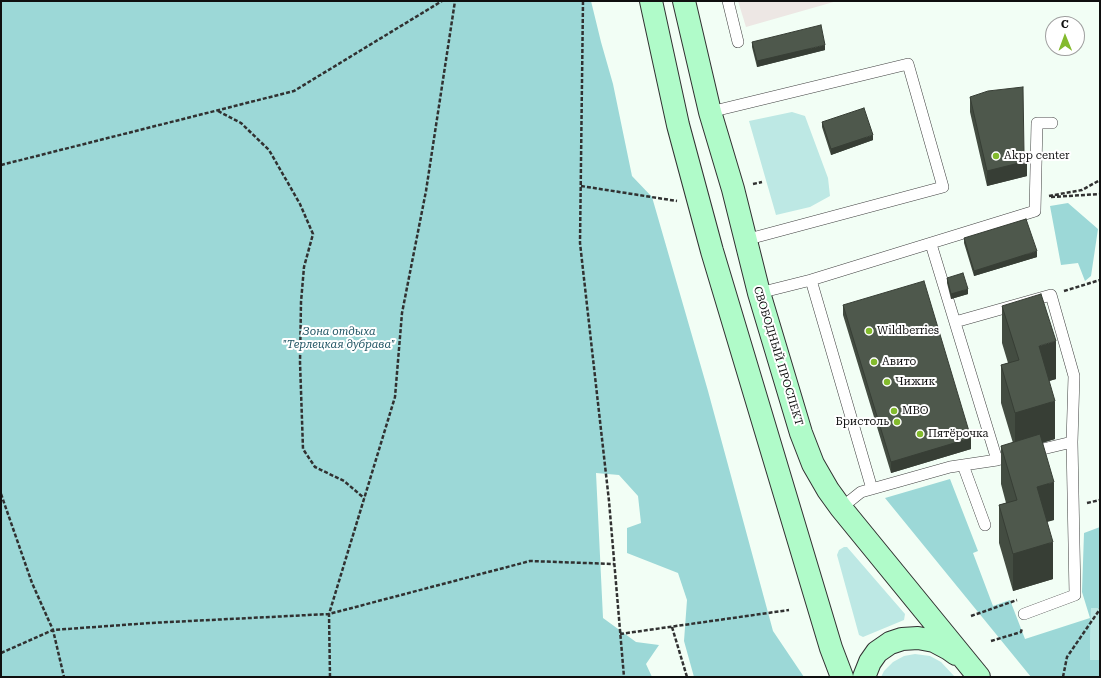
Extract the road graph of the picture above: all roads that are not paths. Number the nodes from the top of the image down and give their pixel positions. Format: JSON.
{"nodes":[{"id":1,"x":650,"y":1,"type":"edge"},
{"id":2,"x":684,"y":1,"type":"edge"},
{"id":3,"x":728,"y":1,"type":"edge"},
{"id":4,"x":738,"y":42,"type":"dead end"},
{"id":5,"x":710,"y":112,"type":"junction"},
{"id":6,"x":1052,"y":123,"type":"dead end"},
{"id":7,"x":746,"y":240,"type":"junction"},
{"id":8,"x":931,"y":244,"type":"junction"},
{"id":9,"x":811,"y":280,"type":"junction"},
{"id":10,"x":759,"y":293,"type":"junction"},
{"id":11,"x":955,"y":322,"type":"junction"},
{"id":12,"x":1072,"y":442,"type":"junction"},
{"id":13,"x":997,"y":460,"type":"junction"},
{"id":14,"x":963,"y":465,"type":"junction"},
{"id":15,"x":872,"y":489,"type":"junction"},
{"id":16,"x":841,"y":508,"type":"junction"},
{"id":17,"x":985,"y":525,"type":"dead end"},
{"id":18,"x":1024,"y":614,"type":"road end"},
{"id":19,"x":974,"y":670,"type":"edge"},
{"id":20,"x":842,"y":677,"type":"edge"},
{"id":21,"x":864,"y":677,"type":"edge"}],
"edges":[{"from":1,"to":20,"type":"main road"},
{"from":2,"to":5,"type":"main road","name":"СВОБОДНЫЙ ПРОСПЕКТ"},
{"from":3,"to":4,"type":"lane"},
{"from":5,"to":7,"type":"main road","name":"СВОБОДНЫЙ ПРОСПЕКТ"},
{"from":5,"to":7,"type":"lane"},
{"from":6,"to":8,"type":"lane"},
{"from":7,"to":10,"type":"main road","name":"СВОБОДНЫЙ ПРОСПЕКТ"},
{"from":8,"to":9,"type":"lane"},
{"from":8,"to":11,"type":"lane"},
{"from":9,"to":10,"type":"lane"},
{"from":9,"to":15,"type":"lane"},
{"from":10,"to":16,"type":"main road","name":"СВОБОДНЫЙ ПРОСПЕКТ"},
{"from":11,"to":12,"type":"lane"},
{"from":11,"to":13,"type":"lane"},
{"from":12,"to":13,"type":"lane"},
{"from":12,"to":18,"type":"lane"},
{"from":13,"to":14,"type":"lane"},
{"from":14,"to":15,"type":"lane"},
{"from":14,"to":17,"type":"lane"},
{"from":15,"to":16,"type":"lane"},
{"from":16,"to":19,"type":"main road","name":"СВОБОДНЫЙ ПРОСПЕКТ"},
{"from":19,"to":21,"type":"main road","name":"СВОБОДНЫЙ ПРОСПЕКТ"}]}
